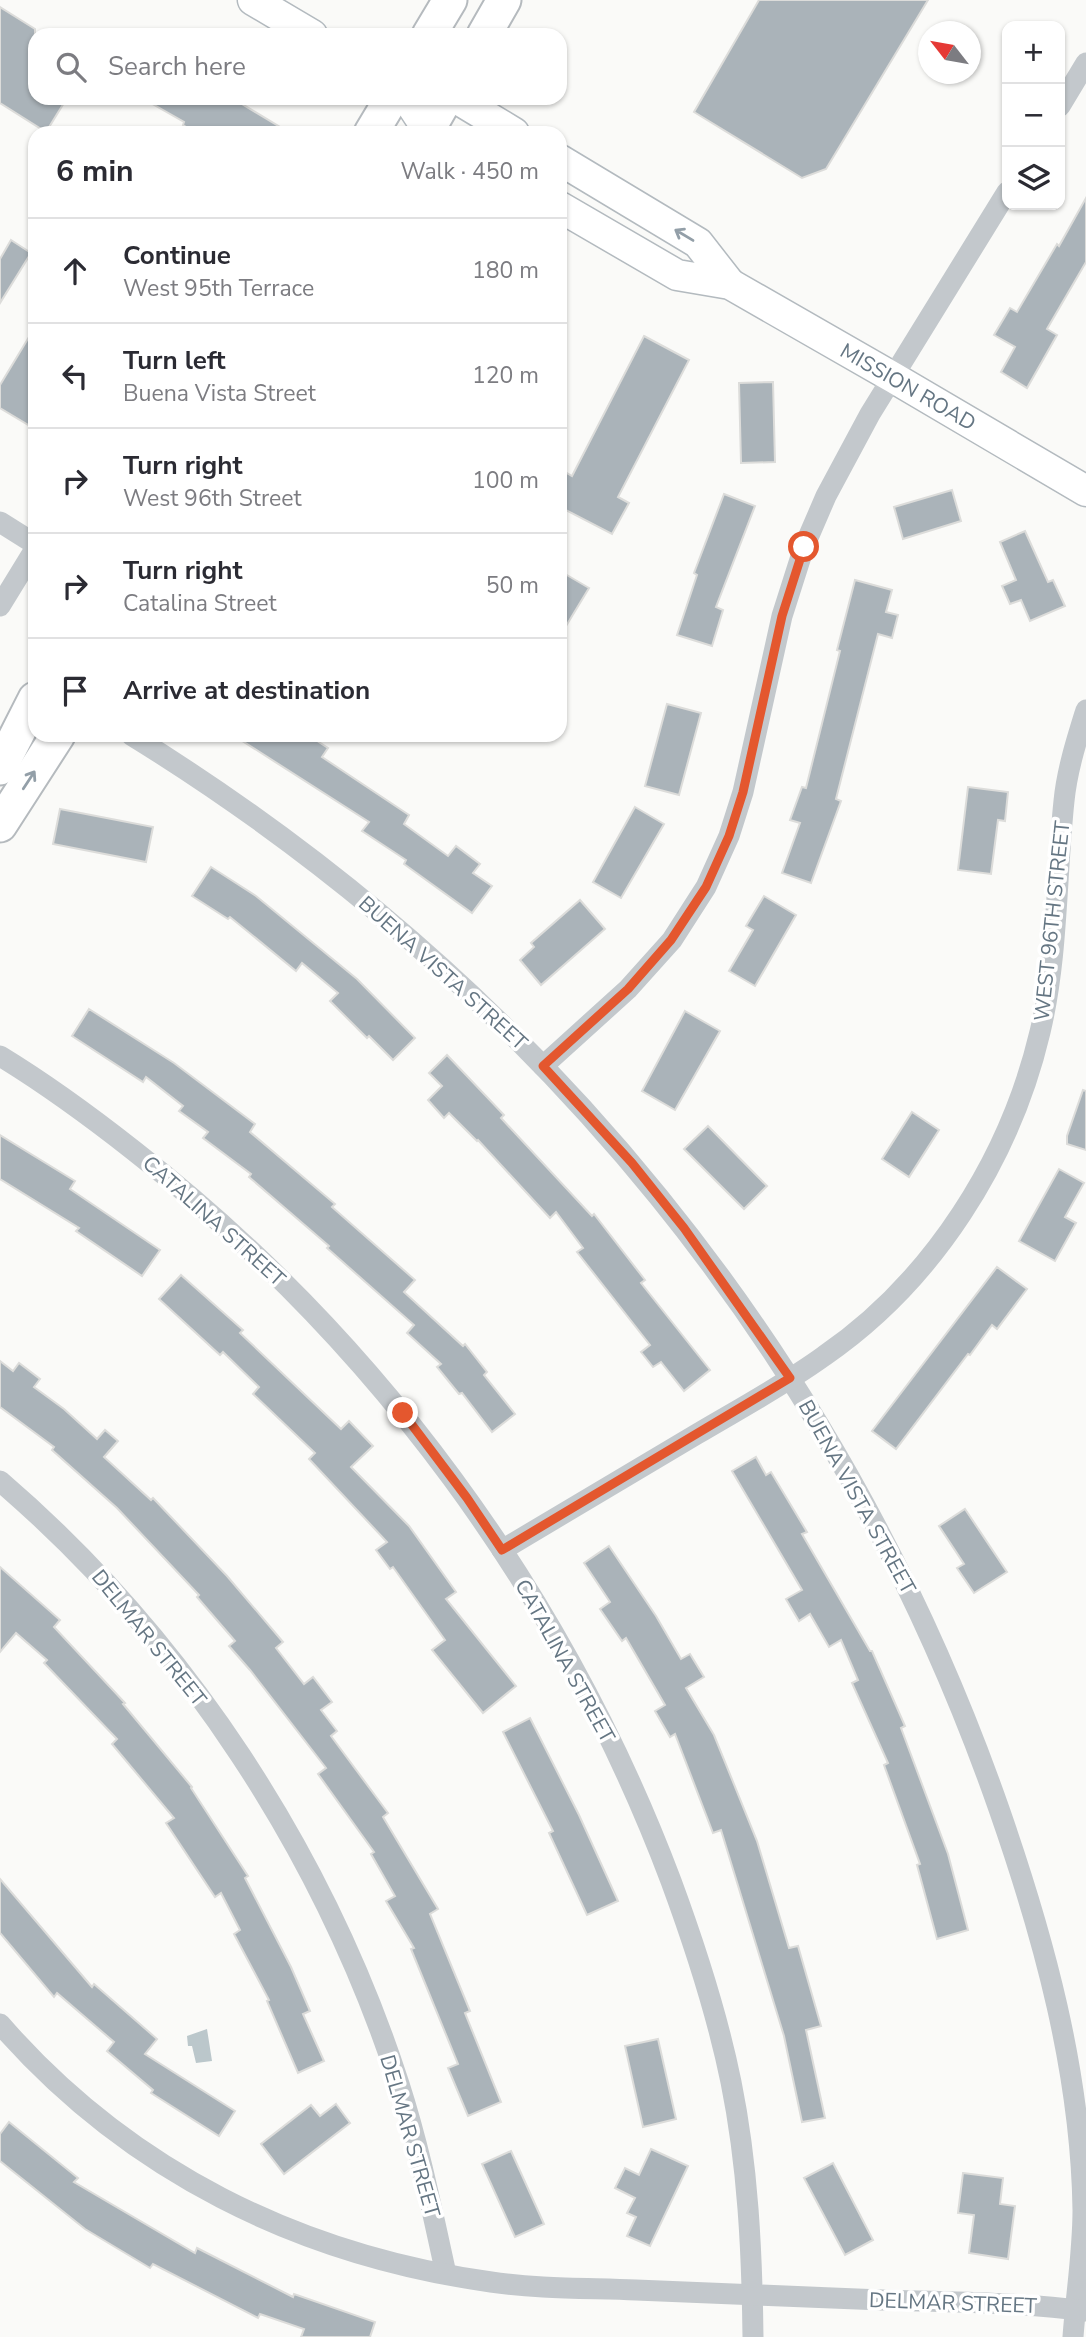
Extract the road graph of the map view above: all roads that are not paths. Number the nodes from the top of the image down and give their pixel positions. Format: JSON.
{"nodes":[{"id":1,"x":253,"y":0,"type":"edge"},
{"id":2,"x":450,"y":0,"type":"edge"},
{"id":3,"x":504,"y":0,"type":"edge"},
{"id":4,"x":300,"y":28,"type":"edge"},
{"id":5,"x":433,"y":28,"type":"edge"},
{"id":6,"x":488,"y":28,"type":"edge"},
{"id":7,"x":1086,"y":63,"type":"edge"},
{"id":8,"x":1065,"y":98,"type":"edge"},
{"id":9,"x":388,"y":105,"type":"edge"},
{"id":10,"x":412,"y":105,"type":"edge"},
{"id":11,"x":442,"y":105,"type":"edge"},
{"id":12,"x":468,"y":105,"type":"edge"},
{"id":13,"x":375,"y":126,"type":"edge"},
{"id":14,"x":425,"y":126,"type":"edge"},
{"id":15,"x":432,"y":126,"type":"edge"},
{"id":16,"x":502,"y":126,"type":"edge"},
{"id":17,"x":567,"y":164,"type":"edge"},
{"id":18,"x":1002,"y":200,"type":"edge"},
{"id":19,"x":567,"y":210,"type":"edge"},
{"id":20,"x":730,"y":284,"type":"junction"},
{"id":21,"x":894,"y":378,"type":"junction"},
{"id":22,"x":1086,"y":491,"type":"edge"},
{"id":23,"x":0,"y":522,"type":"edge"},
{"id":24,"x":28,"y":541,"type":"edge"},
{"id":25,"x":28,"y":558,"type":"edge"},
{"id":26,"x":0,"y":606,"type":"edge"},
{"id":27,"x":1086,"y":710,"type":"edge"},
{"id":28,"x":28,"y":713,"type":"edge"},
{"id":29,"x":53,"y":742,"type":"edge"},
{"id":30,"x":142,"y":742,"type":"edge"},
{"id":31,"x":0,"y":768,"type":"edge"},
{"id":32,"x":0,"y":825,"type":"edge"},
{"id":33,"x":0,"y":1056,"type":"edge"},
{"id":34,"x":543,"y":1066,"type":"junction"},
{"id":35,"x":790,"y":1378,"type":"junction"},
{"id":36,"x":0,"y":1482,"type":"edge"},
{"id":37,"x":502,"y":1550,"type":"junction"},
{"id":38,"x":0,"y":2024,"type":"edge"},
{"id":39,"x":1086,"y":2178,"type":"edge"},
{"id":40,"x":1083,"y":2213,"type":"junction"},
{"id":41,"x":446,"y":2274,"type":"junction"},
{"id":42,"x":753,"y":2295,"type":"junction"},
{"id":43,"x":1081,"y":2310,"type":"edge"},
{"id":44,"x":754,"y":2337,"type":"edge"},
{"id":45,"x":1073,"y":2337,"type":"edge"}],
"edges":[{"from":1,"to":4,"type":"main road"},
{"from":2,"to":5,"type":"main road"},
{"from":3,"to":6,"type":"main road"},
{"from":7,"to":8,"type":"street"},
{"from":9,"to":13,"type":"main road"},
{"from":10,"to":14,"type":"main road"},
{"from":11,"to":15,"type":"main road"},
{"from":12,"to":16,"type":"main road"},
{"from":20,"to":17,"type":"main road","name":"MISSION ROAD","one_way":true},
{"from":18,"to":21,"type":"street"},
{"from":19,"to":20,"type":"main road","name":"MISSION ROAD"},
{"from":20,"to":21,"type":"main road","name":"MISSION ROAD"},
{"from":21,"to":22,"type":"main road","name":"MISSION ROAD"},
{"from":21,"to":34,"type":"street"},
{"from":23,"to":24,"type":"street"},
{"from":25,"to":26,"type":"street"},
{"from":27,"to":35,"type":"street","name":"WEST 96TH STREET"},
{"from":28,"to":31,"type":"main road"},
{"from":32,"to":29,"type":"main road","one_way":true},
{"from":30,"to":34,"type":"street","name":"BUENA VISTA STREET"},
{"from":33,"to":37,"type":"street","name":"CATALINA STREET"},
{"from":34,"to":35,"type":"street","name":"BUENA VISTA STREET"},
{"from":35,"to":37,"type":"street","name":"WEST 96TH STREET"},
{"from":35,"to":40,"type":"street","name":"BUENA VISTA STREET"},
{"from":36,"to":41,"type":"street","name":"DELMAR STREET"},
{"from":37,"to":42,"type":"street","name":"CATALINA STREET"},
{"from":38,"to":41,"type":"street"},
{"from":39,"to":40,"type":"street"},
{"from":40,"to":43,"type":"street","name":"BUENA VISTA STREET"},
{"from":41,"to":42,"type":"street","name":"DELMAR STREET"},
{"from":42,"to":43,"type":"street","name":"DELMAR STREET"},
{"from":42,"to":44,"type":"street","name":"CATALINA STREET"},
{"from":43,"to":45,"type":"street","name":"BUENA VISTA STREET"}]}
